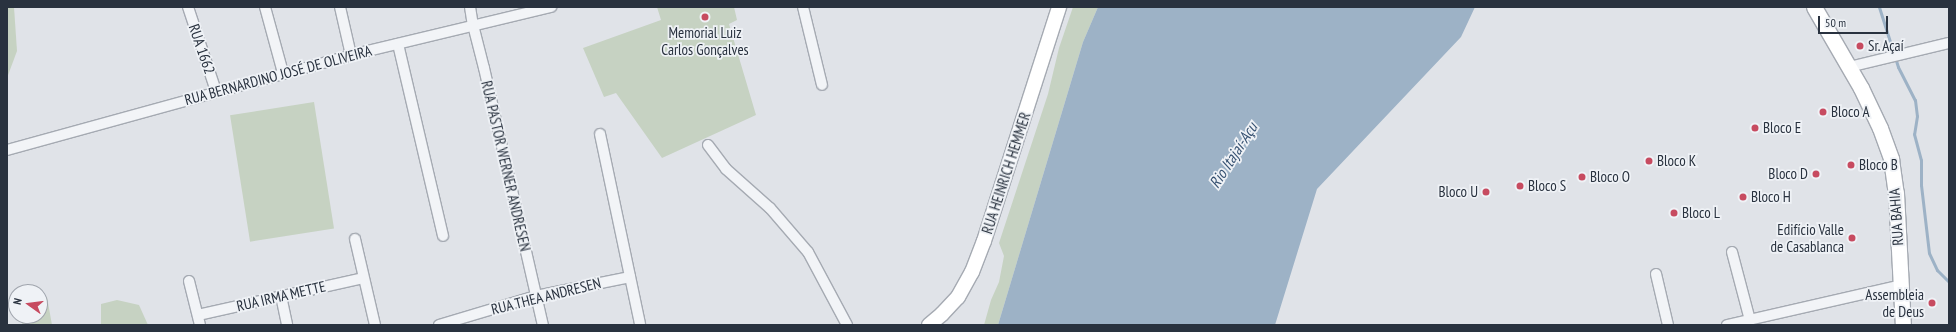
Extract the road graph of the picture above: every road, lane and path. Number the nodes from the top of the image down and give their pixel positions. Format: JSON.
{"nodes":[{"id":1,"x":188,"y":7,"type":"edge"},
{"id":2,"x":265,"y":7,"type":"edge"},
{"id":3,"x":340,"y":7,"type":"edge"},
{"id":4,"x":470,"y":7,"type":"edge"},
{"id":5,"x":551,"y":7,"type":"edge"},
{"id":6,"x":803,"y":7,"type":"edge"},
{"id":7,"x":1059,"y":7,"type":"edge"},
{"id":8,"x":1814,"y":7,"type":"edge"},
{"id":9,"x":472,"y":25,"type":"junction"},
{"id":10,"x":1949,"y":43,"type":"edge"},
{"id":11,"x":398,"y":44,"type":"junction"},
{"id":12,"x":351,"y":55,"type":"junction"},
{"id":13,"x":1849,"y":67,"type":"junction"},
{"id":14,"x":283,"y":74,"type":"junction"},
{"id":15,"x":822,"y":85,"type":"dead end"},
{"id":16,"x":216,"y":91,"type":"junction"},
{"id":17,"x":600,"y":134,"type":"dead end"},
{"id":18,"x":708,"y":145,"type":"dead end"},
{"id":19,"x":7,"y":150,"type":"edge"},
{"id":20,"x":443,"y":236,"type":"dead end"},
{"id":21,"x":355,"y":239,"type":"dead end"},
{"id":22,"x":1732,"y":252,"type":"dead end"},
{"id":23,"x":1656,"y":274,"type":"dead end"},
{"id":24,"x":630,"y":277,"type":"junction"},
{"id":25,"x":363,"y":278,"type":"junction"},
{"id":26,"x":189,"y":281,"type":"dead end"},
{"id":27,"x":1901,"y":285,"type":"junction"},
{"id":28,"x":281,"y":296,"type":"junction"},
{"id":29,"x":536,"y":296,"type":"junction"},
{"id":30,"x":199,"y":320,"type":"edge"},
{"id":31,"x":1750,"y":320,"type":"junction"},
{"id":32,"x":640,"y":324,"type":"dead end"},
{"id":33,"x":287,"y":325,"type":"edge"},
{"id":34,"x":375,"y":325,"type":"edge"},
{"id":35,"x":439,"y":325,"type":"edge"},
{"id":36,"x":543,"y":325,"type":"edge"},
{"id":37,"x":847,"y":325,"type":"edge"},
{"id":38,"x":929,"y":325,"type":"edge"},
{"id":39,"x":1668,"y":325,"type":"edge"},
{"id":40,"x":1727,"y":325,"type":"edge"},
{"id":41,"x":1903,"y":325,"type":"edge"}],
"edges":[{"from":1,"to":16,"type":"street","name":"RUA 1662"},
{"from":2,"to":14,"type":"street"},
{"from":3,"to":12,"type":"street"},
{"from":4,"to":9,"type":"street","name":"RUA PASTOR WERNER ANDRESEN"},
{"from":5,"to":9,"type":"street","name":"RUA BERNARDINO JOSÉ DE OLIVEIRA"},
{"from":6,"to":15,"type":"street"},
{"from":7,"to":38,"type":"street","name":"RUA HEINRICH HEMMER"},
{"from":8,"to":13,"type":"main road","name":"RUA BAHIA"},
{"from":9,"to":11,"type":"street","name":"RUA BERNARDINO JOSÉ DE OLIVEIRA"},
{"from":9,"to":29,"type":"street","name":"RUA PASTOR WERNER ANDRESEN"},
{"from":10,"to":13,"type":"street"},
{"from":11,"to":12,"type":"street","name":"RUA BERNARDINO JOSÉ DE OLIVEIRA"},
{"from":11,"to":20,"type":"street"},
{"from":12,"to":14,"type":"street","name":"RUA BERNARDINO JOSÉ DE OLIVEIRA"},
{"from":13,"to":27,"type":"main road","name":"RUA BAHIA"},
{"from":14,"to":16,"type":"street","name":"RUA BERNARDINO JOSÉ DE OLIVEIRA"},
{"from":16,"to":19,"type":"street","name":"RUA BERNARDINO JOSÉ DE OLIVEIRA"},
{"from":17,"to":24,"type":"street"},
{"from":18,"to":37,"type":"street"},
{"from":21,"to":25,"type":"street"},
{"from":22,"to":31,"type":"street"},
{"from":23,"to":39,"type":"street"},
{"from":24,"to":29,"type":"street","name":"RUA THEA ANDRESEN"},
{"from":24,"to":32,"type":"street"},
{"from":25,"to":28,"type":"street","name":"RUA IRMA METTE"},
{"from":25,"to":34,"type":"street"},
{"from":26,"to":30,"type":"street"},
{"from":27,"to":31,"type":"street"},
{"from":27,"to":41,"type":"main road","name":"RUA BAHIA"},
{"from":28,"to":30,"type":"street","name":"RUA IRMA METTE"},
{"from":28,"to":33,"type":"street"},
{"from":29,"to":35,"type":"street","name":"RUA THEA ANDRESEN"},
{"from":29,"to":36,"type":"street","name":"RUA PASTOR WERNER ANDRESEN"},
{"from":31,"to":40,"type":"street"}]}
